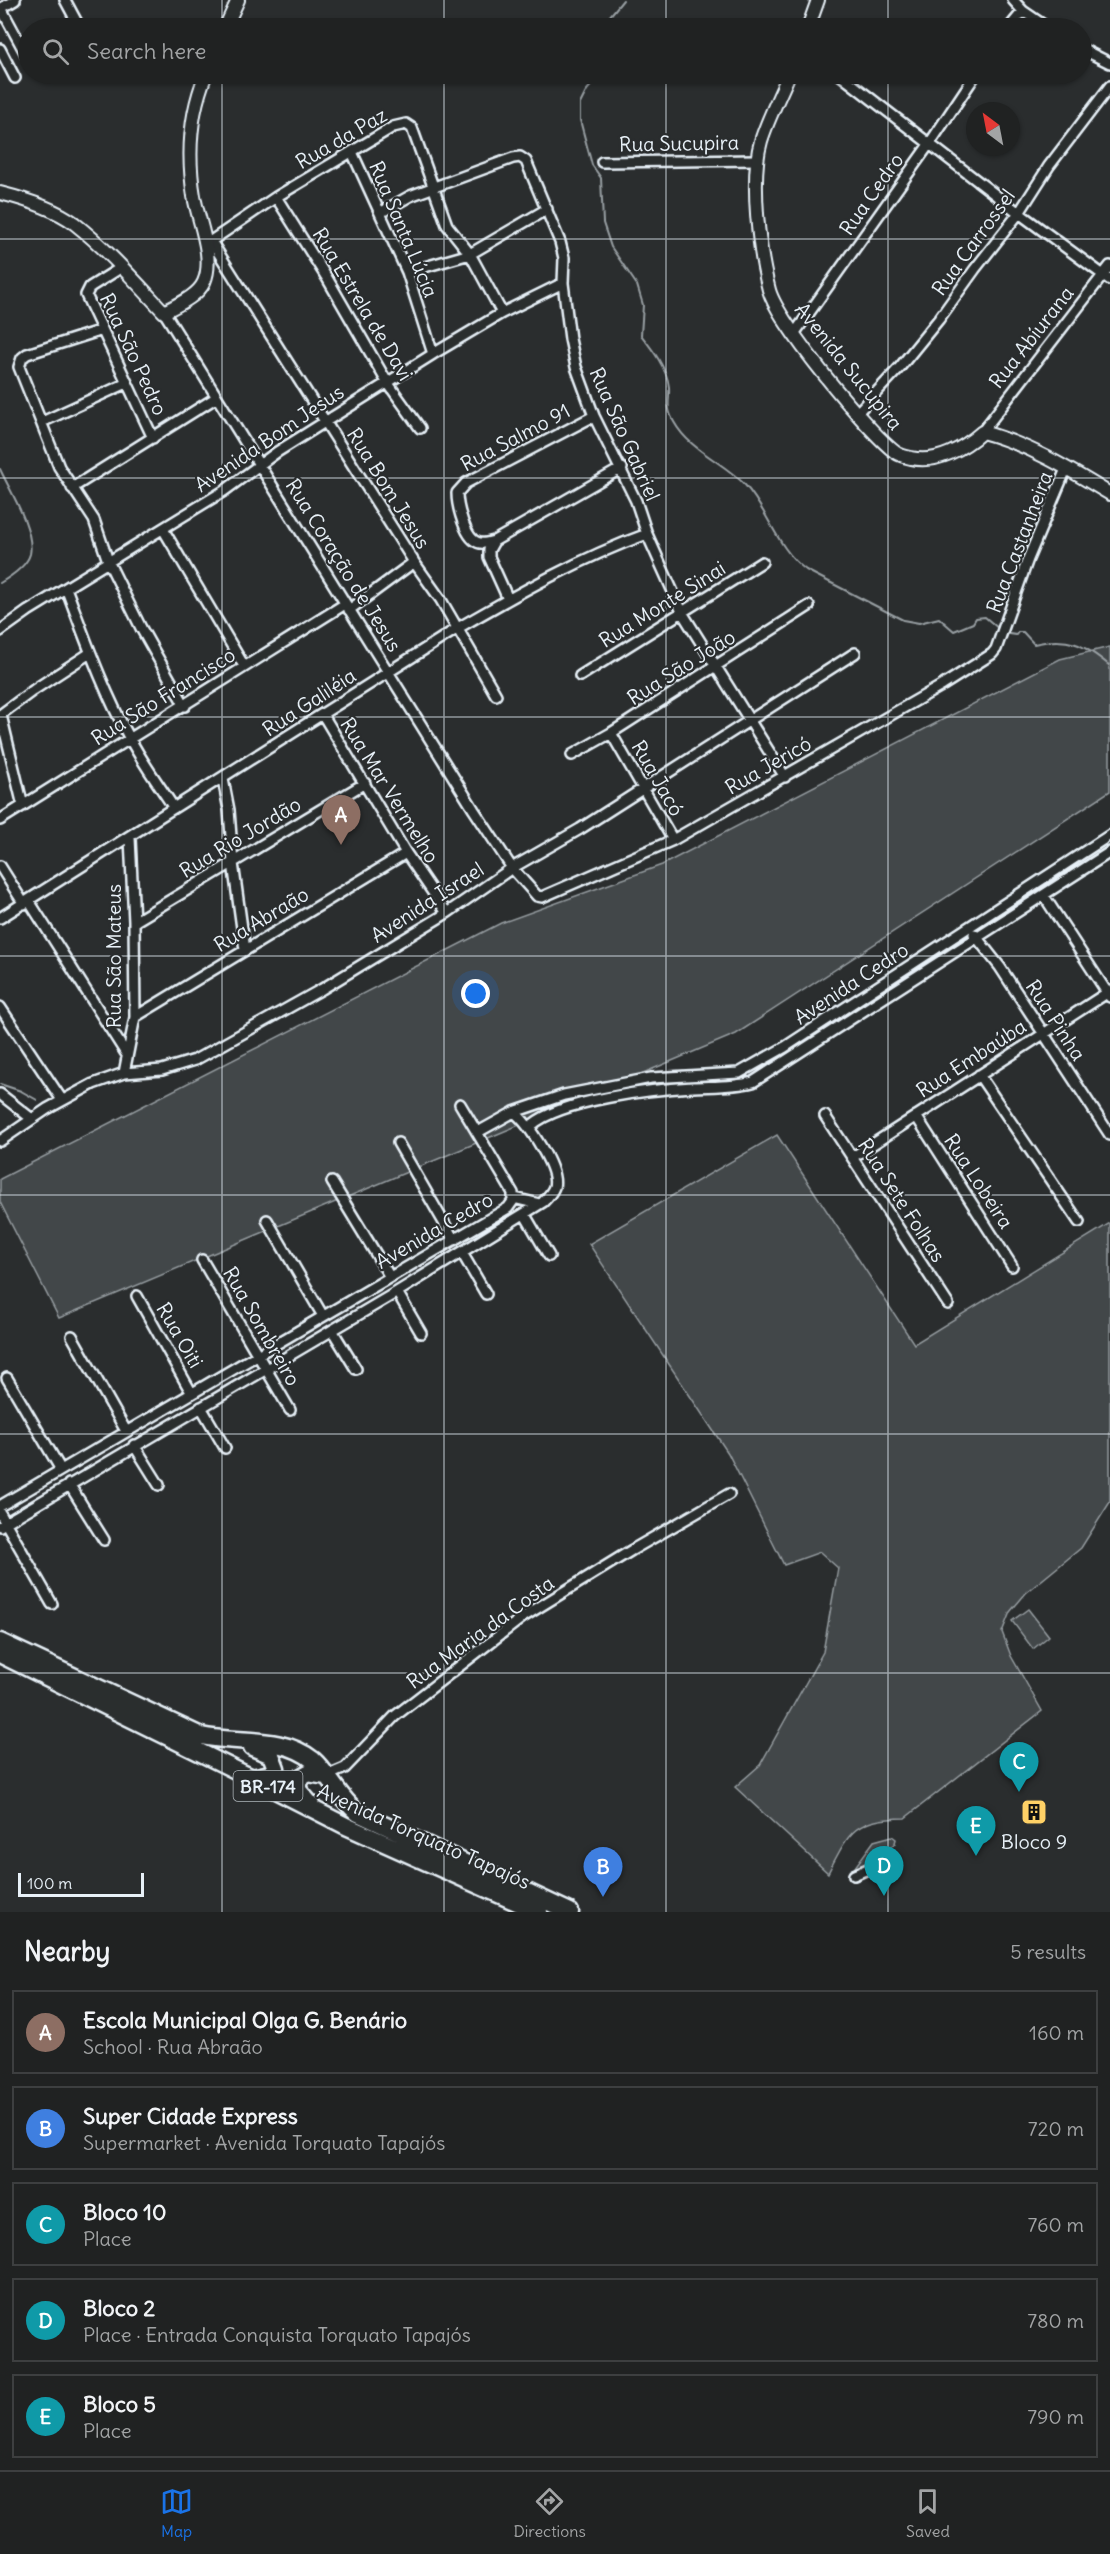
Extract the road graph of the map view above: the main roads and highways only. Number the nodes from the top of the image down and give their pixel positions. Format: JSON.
{"nodes":[{"id":1,"x":0,"y":1642,"type":"edge"},
{"id":2,"x":0,"y":1654,"type":"edge"},
{"id":3,"x":226,"y":1740,"type":"junction"},
{"id":4,"x":326,"y":1776,"type":"junction"},
{"id":5,"x":252,"y":1778,"type":"junction"},
{"id":6,"x":324,"y":1815,"type":"junction"},
{"id":7,"x":539,"y":1912,"type":"edge"},
{"id":8,"x":570,"y":1912,"type":"edge"}],
"edges":[{"from":1,"to":3,"type":"highway","name":"Avenida Torquato Tapajós","number":"BR-174"},
{"from":2,"to":5,"type":"highway","name":"Avenida Torquato Tapajós","number":"BR-174"},
{"from":3,"to":4,"type":"highway","name":"Avenida Torquato Tapajós","number":"BR-174"},
{"from":3,"to":5,"type":"highway"},
{"from":4,"to":6,"type":"highway"},
{"from":4,"to":8,"type":"highway","name":"Avenida Torquato Tapajós","number":"BR-174"},
{"from":5,"to":6,"type":"highway","name":"Avenida Torquato Tapajós","number":"BR-174"},
{"from":6,"to":7,"type":"highway","name":"Avenida Torquato Tapajós","number":"BR-174"}]}
